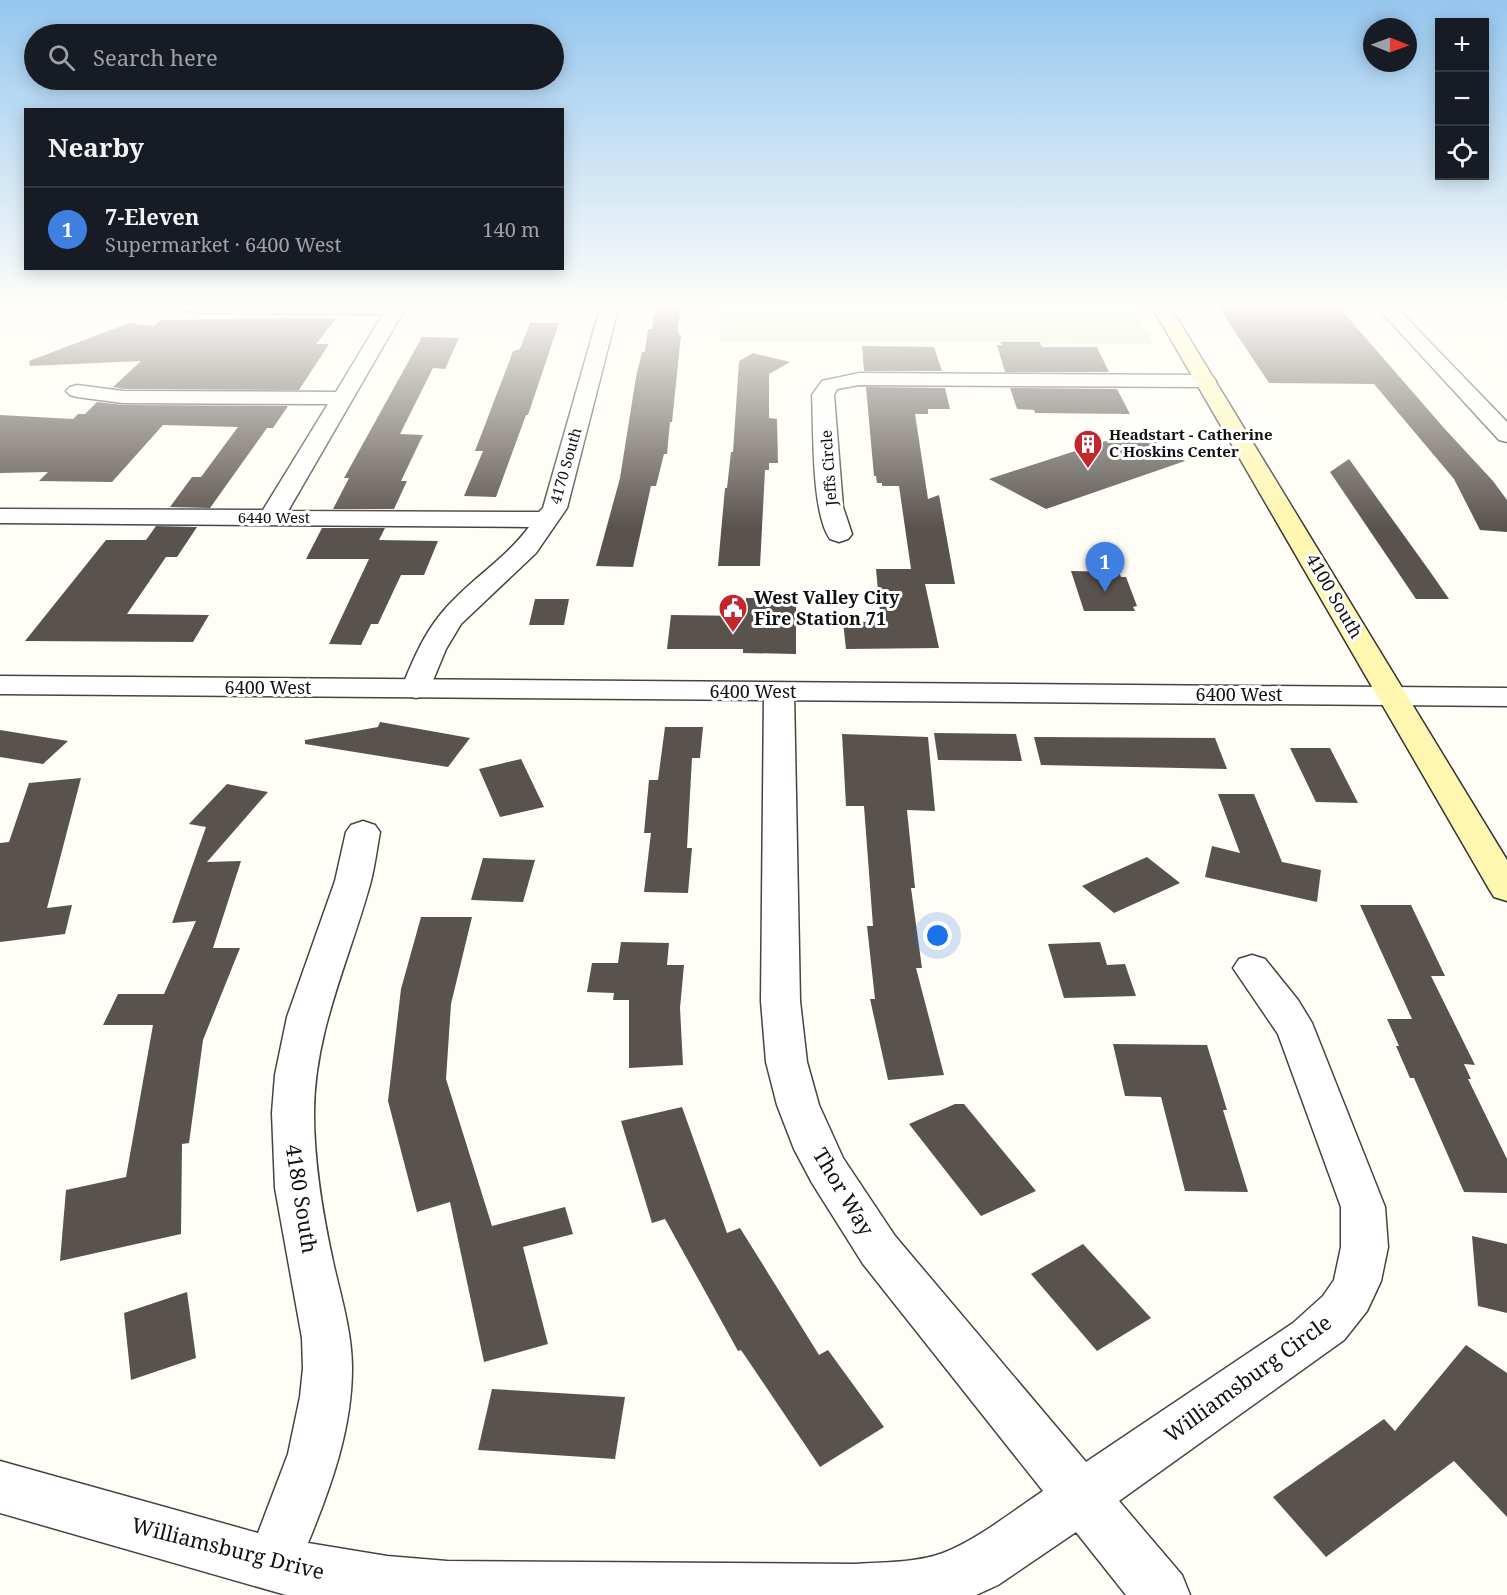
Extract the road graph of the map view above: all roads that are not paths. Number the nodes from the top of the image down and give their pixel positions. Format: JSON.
{"nodes":[{"id":1,"x":353,"y":379,"type":"edge"},
{"id":2,"x":590,"y":379,"type":"edge"},
{"id":3,"x":856,"y":379,"type":"edge"},
{"id":4,"x":935,"y":379,"type":"edge"},
{"id":5,"x":1454,"y":379,"type":"edge"},
{"id":6,"x":1206,"y":381,"type":"joint"},
{"id":7,"x":77,"y":391,"type":"dead end"},
{"id":8,"x":342,"y":398,"type":"junction"},
{"id":9,"x":1507,"y":435,"type":"edge"},
{"id":10,"x":0,"y":516,"type":"edge"},
{"id":11,"x":271,"y":518,"type":"junction"},
{"id":12,"x":548,"y":520,"type":"junction"},
{"id":13,"x":839,"y":534,"type":"dead end"},
{"id":14,"x":0,"y":685,"type":"edge"},
{"id":15,"x":417,"y":689,"type":"junction"},
{"id":16,"x":779,"y":692,"type":"junction"},
{"id":17,"x":1393,"y":696,"type":"junction"},
{"id":18,"x":1507,"y":697,"type":"edge"},
{"id":19,"x":363,"y":832,"type":"dead end"},
{"id":20,"x":1507,"y":889,"type":"edge"},
{"id":21,"x":1252,"y":968,"type":"dead end"},
{"id":22,"x":0,"y":1487,"type":"edge"},
{"id":23,"x":1082,"y":1496,"type":"junction"},
{"id":24,"x":273,"y":1565,"type":"junction"},
{"id":25,"x":1162,"y":1595,"type":"edge"}],
"edges":[{"from":1,"to":8,"type":"street"},
{"from":2,"to":12,"type":"street","name":"4170 South"},
{"from":3,"to":13,"type":"street","name":"Jeffs Circle"},
{"from":4,"to":6,"type":"street","name":"Jeffs Circle"},
{"from":5,"to":9,"type":"street"},
{"from":6,"to":17,"type":"main road","name":"4100 South"},
{"from":7,"to":8,"type":"street"},
{"from":8,"to":11,"type":"street"},
{"from":10,"to":11,"type":"street","name":"6440 West"},
{"from":11,"to":12,"type":"street","name":"6440 West"},
{"from":12,"to":15,"type":"street","name":"4170 South"},
{"from":14,"to":15,"type":"street","name":"6400 West"},
{"from":15,"to":16,"type":"street","name":"6400 West"},
{"from":16,"to":17,"type":"street","name":"6400 West"},
{"from":16,"to":23,"type":"street","name":"Thor Way"},
{"from":17,"to":18,"type":"street","name":"6400 West"},
{"from":17,"to":20,"type":"main road","name":"4100 South"},
{"from":19,"to":24,"type":"street","name":"4180 South"},
{"from":21,"to":23,"type":"street","name":"Williamsburg Circle"},
{"from":22,"to":24,"type":"street","name":"Williamsburg Drive"},
{"from":23,"to":24,"type":"street","name":"Williamsburg Drive"},
{"from":23,"to":25,"type":"street","name":"Thor Way"}]}
